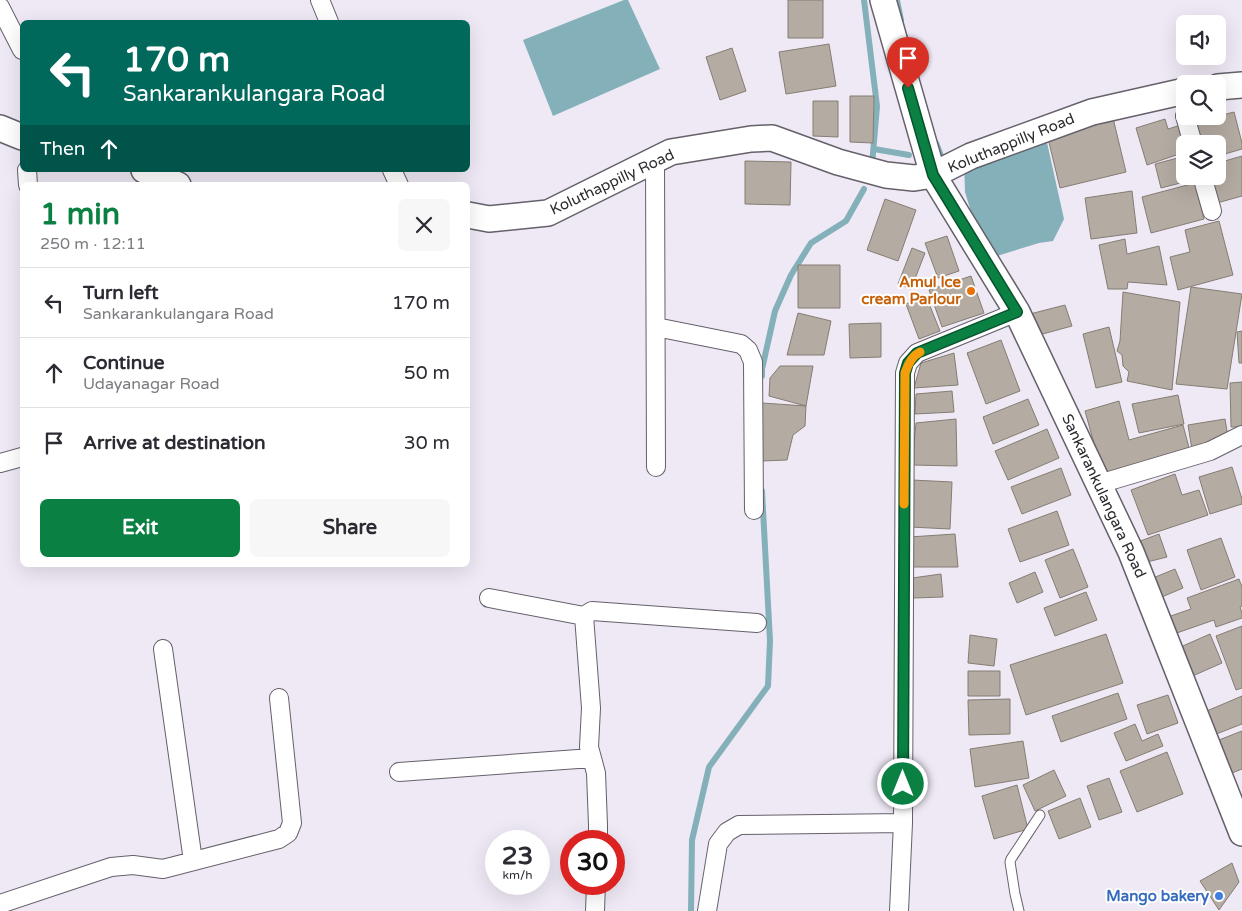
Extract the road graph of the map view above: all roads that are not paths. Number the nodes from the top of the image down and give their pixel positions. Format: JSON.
{"nodes":[{"id":1,"x":320,"y":0,"type":"edge"},
{"id":2,"x":883,"y":0,"type":"edge"},
{"id":3,"x":0,"y":7,"type":"edge"},
{"id":4,"x":328,"y":20,"type":"edge"},
{"id":5,"x":20,"y":46,"type":"edge"},
{"id":6,"x":1242,"y":84,"type":"edge"},
{"id":7,"x":1226,"y":86,"type":"edge"},
{"id":8,"x":1176,"y":105,"type":"edge"},
{"id":9,"x":0,"y":128,"type":"edge"},
{"id":10,"x":20,"y":136,"type":"edge"},
{"id":11,"x":655,"y":160,"type":"junction"},
{"id":12,"x":149,"y":172,"type":"edge"},
{"id":13,"x":933,"y":175,"type":"junction"},
{"id":14,"x":171,"y":182,"type":"edge"},
{"id":15,"x":1205,"y":185,"type":"edge"},
{"id":16,"x":1212,"y":211,"type":"dead end"},
{"id":17,"x":470,"y":214,"type":"edge"},
{"id":18,"x":1017,"y":312,"type":"junction"},
{"id":19,"x":656,"y":327,"type":"junction"},
{"id":20,"x":1241,"y":438,"type":"edge"},
{"id":21,"x":20,"y":458,"type":"edge"},
{"id":22,"x":0,"y":463,"type":"edge"},
{"id":23,"x":656,"y":467,"type":"dead end"},
{"id":24,"x":1099,"y":484,"type":"junction"},
{"id":25,"x":754,"y":510,"type":"dead end"},
{"id":26,"x":489,"y":598,"type":"dead end"},
{"id":27,"x":584,"y":616,"type":"junction"},
{"id":28,"x":757,"y":623,"type":"dead end"},
{"id":29,"x":163,"y":649,"type":"dead end"},
{"id":30,"x":279,"y":698,"type":"dead end"},
{"id":31,"x":592,"y":758,"type":"junction"},
{"id":32,"x":399,"y":772,"type":"dead end"},
{"id":33,"x":1040,"y":815,"type":"dead end"},
{"id":34,"x":903,"y":823,"type":"junction"},
{"id":35,"x":598,"y":830,"type":"edge"},
{"id":36,"x":1242,"y":833,"type":"edge"},
{"id":37,"x":192,"y":861,"type":"junction"},
{"id":38,"x":596,"y":895,"type":"edge"},
{"id":39,"x":0,"y":904,"type":"edge"},
{"id":40,"x":595,"y":911,"type":"edge"},
{"id":41,"x":707,"y":911,"type":"edge"},
{"id":42,"x":898,"y":911,"type":"edge"},
{"id":43,"x":1020,"y":911,"type":"edge"}],
"edges":[{"from":1,"to":4,"type":"street"},
{"from":2,"to":13,"type":"street","name":"Sankarankulangara Road"},
{"from":3,"to":5,"type":"street"},
{"from":6,"to":7,"type":"street"},
{"from":8,"to":13,"type":"street","name":"Koluthappilly Road"},
{"from":9,"to":10,"type":"street"},
{"from":11,"to":13,"type":"street","name":"Koluthappilly Road"},
{"from":11,"to":17,"type":"street","name":"Koluthappilly Road"},
{"from":11,"to":19,"type":"street"},
{"from":12,"to":14,"type":"street"},
{"from":13,"to":18,"type":"street","name":"Sankarankulangara Road"},
{"from":15,"to":16,"type":"street"},
{"from":18,"to":24,"type":"street","name":"Sankarankulangara Road"},
{"from":18,"to":34,"type":"street"},
{"from":19,"to":23,"type":"street"},
{"from":19,"to":25,"type":"street"},
{"from":20,"to":24,"type":"street"},
{"from":21,"to":22,"type":"street"},
{"from":24,"to":36,"type":"street","name":"Sankarankulangara Road"},
{"from":26,"to":27,"type":"street"},
{"from":27,"to":28,"type":"street"},
{"from":27,"to":31,"type":"street"},
{"from":29,"to":37,"type":"street"},
{"from":30,"to":37,"type":"street"},
{"from":31,"to":32,"type":"street"},
{"from":31,"to":35,"type":"street"},
{"from":33,"to":43,"type":"lane"},
{"from":34,"to":41,"type":"street"},
{"from":34,"to":42,"type":"street"},
{"from":37,"to":39,"type":"street"},
{"from":38,"to":40,"type":"street"}]}
